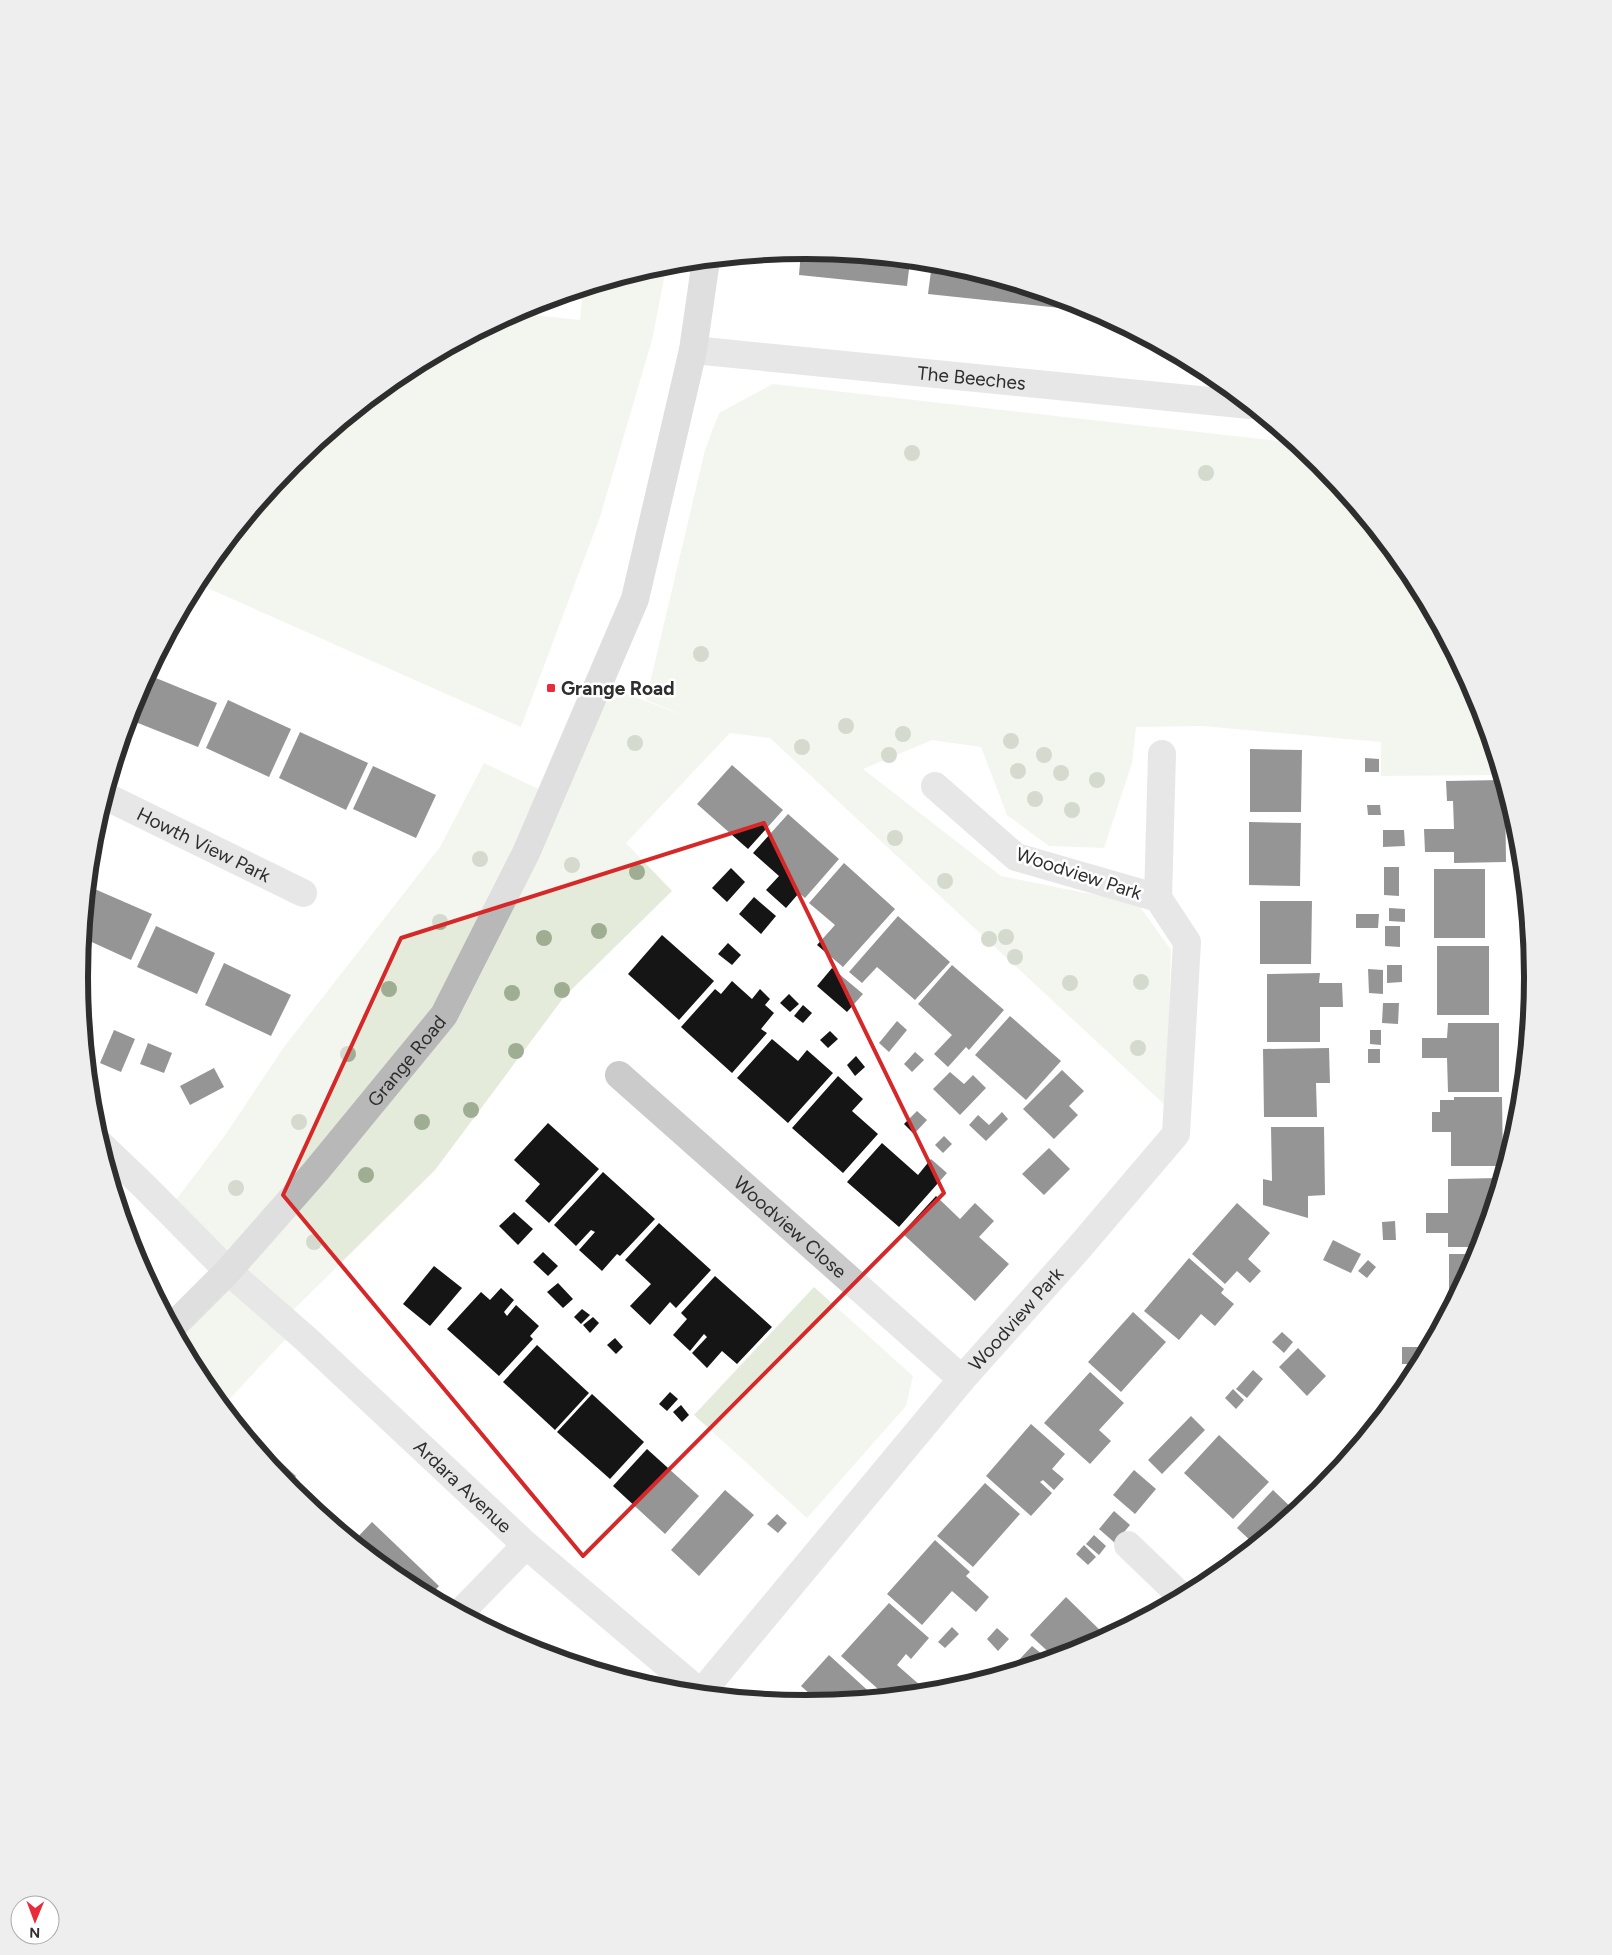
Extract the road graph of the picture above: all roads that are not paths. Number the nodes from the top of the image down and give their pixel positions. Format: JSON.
{"nodes":[{"id":1,"x":705,"y":266,"type":"edge"},
{"id":2,"x":693,"y":350,"type":"junction"},
{"id":3,"x":1239,"y":404,"type":"edge"},
{"id":4,"x":1162,"y":754,"type":"dead end"},
{"id":5,"x":936,"y":786,"type":"dead end"},
{"id":6,"x":110,"y":799,"type":"edge"},
{"id":7,"x":303,"y":893,"type":"dead end"},
{"id":8,"x":1158,"y":898,"type":"junction"},
{"id":9,"x":619,"y":1075,"type":"dead end"},
{"id":10,"x":110,"y":1153,"type":"edge"},
{"id":11,"x":228,"y":1271,"type":"junction"},
{"id":12,"x":176,"y":1323,"type":"edge"},
{"id":13,"x":962,"y":1379,"type":"junction"},
{"id":14,"x":526,"y":1544,"type":"junction"},
{"id":15,"x":1128,"y":1545,"type":"dead end"},
{"id":16,"x":1177,"y":1592,"type":"edge"},
{"id":17,"x":464,"y":1609,"type":"edge"},
{"id":18,"x":694,"y":1687,"type":"edge"},
{"id":19,"x":706,"y":1689,"type":"edge"}],
"edges":[{"from":1,"to":2,"type":"main road","name":"Grange Road"},
{"from":2,"to":3,"type":"street","name":"The Beeches"},
{"from":2,"to":11,"type":"main road","name":"Grange Road"},
{"from":4,"to":8,"type":"street","name":"Woodview Park"},
{"from":5,"to":8,"type":"street","name":"Woodview Park"},
{"from":6,"to":7,"type":"street","name":"Howth View Park"},
{"from":8,"to":13,"type":"street","name":"Woodview Park"},
{"from":9,"to":13,"type":"street","name":"Woodview Close"},
{"from":10,"to":11,"type":"street"},
{"from":11,"to":12,"type":"main road","name":"Grange Road"},
{"from":11,"to":14,"type":"street","name":"Ardara Avenue"},
{"from":13,"to":19,"type":"street","name":"Woodview Park"},
{"from":14,"to":17,"type":"street"},
{"from":14,"to":18,"type":"street","name":"Ardara Avenue"},
{"from":15,"to":16,"type":"street"}]}
